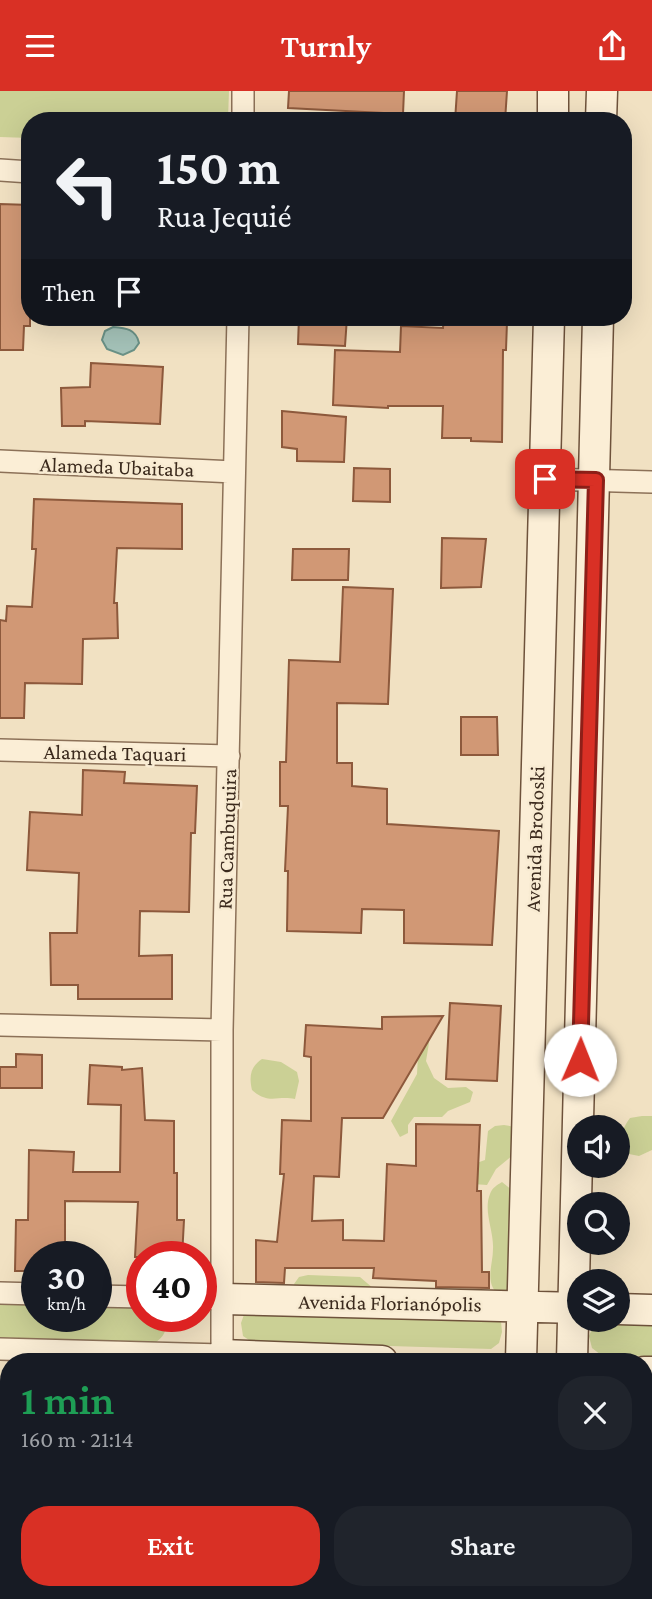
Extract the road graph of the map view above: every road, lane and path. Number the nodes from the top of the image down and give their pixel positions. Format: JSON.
{"nodes":[{"id":1,"x":243,"y":91,"type":"edge"},
{"id":2,"x":553,"y":91,"type":"edge"},
{"id":3,"x":601,"y":91,"type":"edge"},
{"id":4,"x":243,"y":112,"type":"edge"},
{"id":5,"x":553,"y":112,"type":"edge"},
{"id":6,"x":601,"y":112,"type":"edge"},
{"id":7,"x":0,"y":170,"type":"edge"},
{"id":8,"x":21,"y":171,"type":"edge"},
{"id":9,"x":238,"y":326,"type":"edge"},
{"id":10,"x":549,"y":326,"type":"edge"},
{"id":11,"x":598,"y":326,"type":"edge"},
{"id":12,"x":0,"y":461,"type":"edge"},
{"id":13,"x":234,"y":472,"type":"junction"},
{"id":14,"x":545,"y":479,"type":"junction"},
{"id":15,"x":596,"y":480,"type":"junction"},
{"id":16,"x":652,"y":482,"type":"edge"},
{"id":17,"x":0,"y":750,"type":"edge"},
{"id":18,"x":229,"y":756,"type":"junction"},
{"id":19,"x":0,"y":1025,"type":"edge"},
{"id":20,"x":222,"y":1030,"type":"junction"},
{"id":21,"x":214,"y":1241,"type":"edge"},
{"id":22,"x":577,"y":1269,"type":"edge"},
{"id":23,"x":0,"y":1293,"type":"edge"},
{"id":24,"x":21,"y":1294,"type":"edge"},
{"id":25,"x":217,"y":1299,"type":"edge"},
{"id":26,"x":522,"y":1306,"type":"junction"},
{"id":27,"x":567,"y":1308,"type":"edge"},
{"id":28,"x":630,"y":1309,"type":"edge"},
{"id":29,"x":652,"y":1310,"type":"edge"},
{"id":30,"x":217,"y":1328,"type":"edge"},
{"id":31,"x":574,"y":1332,"type":"edge"},
{"id":32,"x":0,"y":1349,"type":"edge"},
{"id":33,"x":99,"y":1353,"type":"edge"},
{"id":34,"x":221,"y":1353,"type":"edge"},
{"id":35,"x":521,"y":1353,"type":"edge"},
{"id":36,"x":573,"y":1353,"type":"edge"}],
"edges":[{"from":1,"to":4,"type":"street"},
{"from":2,"to":5,"type":"street"},
{"from":3,"to":6,"type":"street"},
{"from":7,"to":8,"type":"street"},
{"from":9,"to":13,"type":"street","name":"Rua Cambuquira"},
{"from":10,"to":14,"type":"street","name":"Avenida Brodoski"},
{"from":11,"to":15,"type":"street"},
{"from":12,"to":13,"type":"street","name":"Alameda Ubaitaba"},
{"from":13,"to":18,"type":"street","name":"Rua Cambuquira"},
{"from":14,"to":15,"type":"street"},
{"from":14,"to":26,"type":"street","name":"Avenida Brodoski"},
{"from":15,"to":16,"type":"street"},
{"from":15,"to":22,"type":"street"},
{"from":17,"to":18,"type":"street","name":"Alameda Taquari"},
{"from":18,"to":20,"type":"street","name":"Rua Cambuquira"},
{"from":19,"to":20,"type":"street"},
{"from":20,"to":21,"type":"street","name":"Rua Cambuquira"},
{"from":23,"to":24,"type":"street"},
{"from":25,"to":26,"type":"street","name":"Avenida Florianópolis"},
{"from":26,"to":27,"type":"street","name":"Avenida Florianópolis"},
{"from":26,"to":35,"type":"street","name":"Avenida Brodoski"},
{"from":28,"to":29,"type":"street"},
{"from":30,"to":34,"type":"street","name":"Rua Cambuquira"},
{"from":31,"to":36,"type":"street"},
{"from":32,"to":33,"type":"street"}]}
